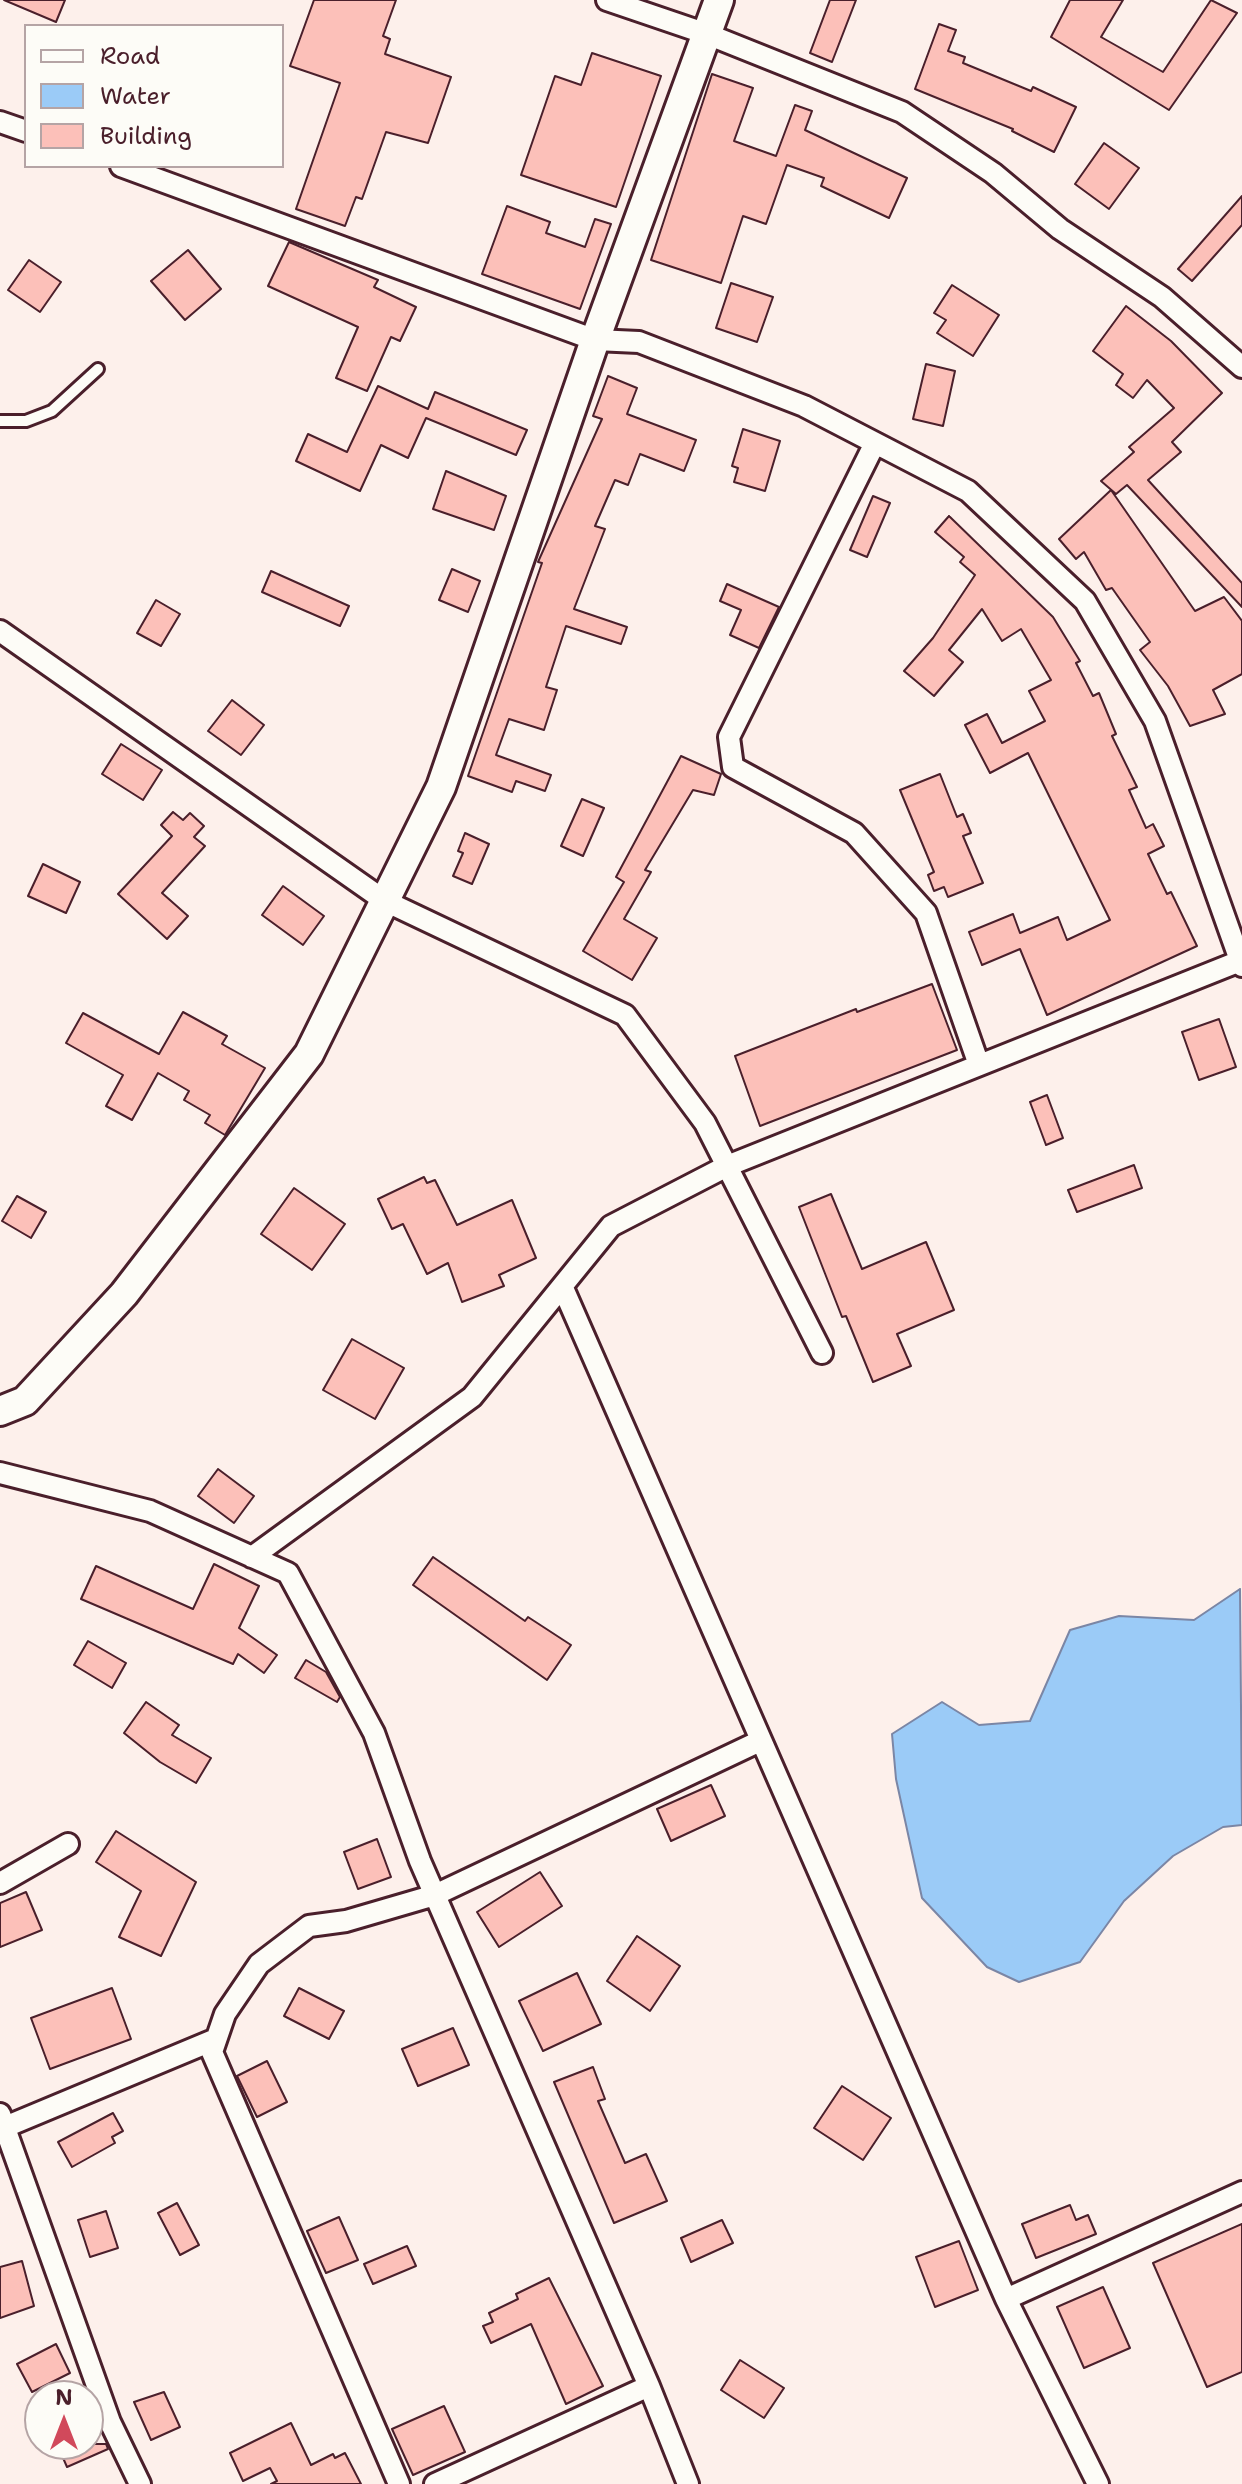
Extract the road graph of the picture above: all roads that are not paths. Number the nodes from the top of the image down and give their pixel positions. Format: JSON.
{"nodes":[{"id":1,"x":607,"y":0,"type":"edge"},
{"id":2,"x":719,"y":0,"type":"edge"},
{"id":3,"x":707,"y":34,"type":"junction"},
{"id":4,"x":0,"y":122,"type":"edge"},
{"id":5,"x":24,"y":130,"type":"edge"},
{"id":6,"x":126,"y":168,"type":"edge"},
{"id":7,"x":595,"y":340,"type":"junction"},
{"id":8,"x":1242,"y":367,"type":"edge"},
{"id":9,"x":98,"y":369,"type":"dead end"},
{"id":10,"x":0,"y":421,"type":"edge"},
{"id":11,"x":875,"y":443,"type":"junction"},
{"id":12,"x":0,"y":631,"type":"edge"},
{"id":13,"x":385,"y":901,"type":"junction"},
{"id":14,"x":1241,"y":964,"type":"edge"},
{"id":15,"x":979,"y":1065,"type":"junction"},
{"id":16,"x":727,"y":1166,"type":"junction"},
{"id":17,"x":563,"y":1288,"type":"junction"},
{"id":18,"x":822,"y":1353,"type":"dead end"},
{"id":19,"x":0,"y":1411,"type":"edge"},
{"id":20,"x":0,"y":1473,"type":"edge"},
{"id":21,"x":252,"y":1557,"type":"junction"},
{"id":22,"x":760,"y":1741,"type":"junction"},
{"id":23,"x":68,"y":1844,"type":"dead end"},
{"id":24,"x":0,"y":1883,"type":"edge"},
{"id":25,"x":435,"y":1895,"type":"junction"},
{"id":26,"x":216,"y":2039,"type":"junction"},
{"id":27,"x":2,"y":2120,"type":"edge"},
{"id":28,"x":1242,"y":2192,"type":"edge"},
{"id":29,"x":1006,"y":2299,"type":"junction"},
{"id":30,"x":649,"y":2386,"type":"junction"},
{"id":31,"x":140,"y":2484,"type":"edge"},
{"id":32,"x":399,"y":2484,"type":"edge"},
{"id":33,"x":435,"y":2484,"type":"edge"},
{"id":34,"x":688,"y":2484,"type":"edge"},
{"id":35,"x":1098,"y":2484,"type":"edge"}],
"edges":[{"from":1,"to":3,"type":"street"},
{"from":2,"to":3,"type":"street"},
{"from":3,"to":7,"type":"street"},
{"from":3,"to":8,"type":"street"},
{"from":4,"to":5,"type":"street"},
{"from":6,"to":7,"type":"street"},
{"from":7,"to":11,"type":"street"},
{"from":7,"to":13,"type":"street"},
{"from":9,"to":10,"type":"lane"},
{"from":11,"to":14,"type":"street"},
{"from":11,"to":15,"type":"street"},
{"from":12,"to":13,"type":"street"},
{"from":13,"to":16,"type":"street"},
{"from":13,"to":19,"type":"street"},
{"from":14,"to":15,"type":"street"},
{"from":15,"to":16,"type":"street"},
{"from":16,"to":17,"type":"street"},
{"from":16,"to":18,"type":"street"},
{"from":17,"to":21,"type":"street"},
{"from":17,"to":22,"type":"street"},
{"from":20,"to":21,"type":"street"},
{"from":21,"to":25,"type":"street"},
{"from":22,"to":25,"type":"street"},
{"from":22,"to":29,"type":"street"},
{"from":23,"to":24,"type":"street"},
{"from":25,"to":26,"type":"street"},
{"from":25,"to":30,"type":"street"},
{"from":26,"to":27,"type":"street"},
{"from":26,"to":32,"type":"street"},
{"from":27,"to":31,"type":"street"},
{"from":28,"to":29,"type":"street"},
{"from":29,"to":35,"type":"street"},
{"from":30,"to":33,"type":"street"},
{"from":30,"to":34,"type":"street"}]}
